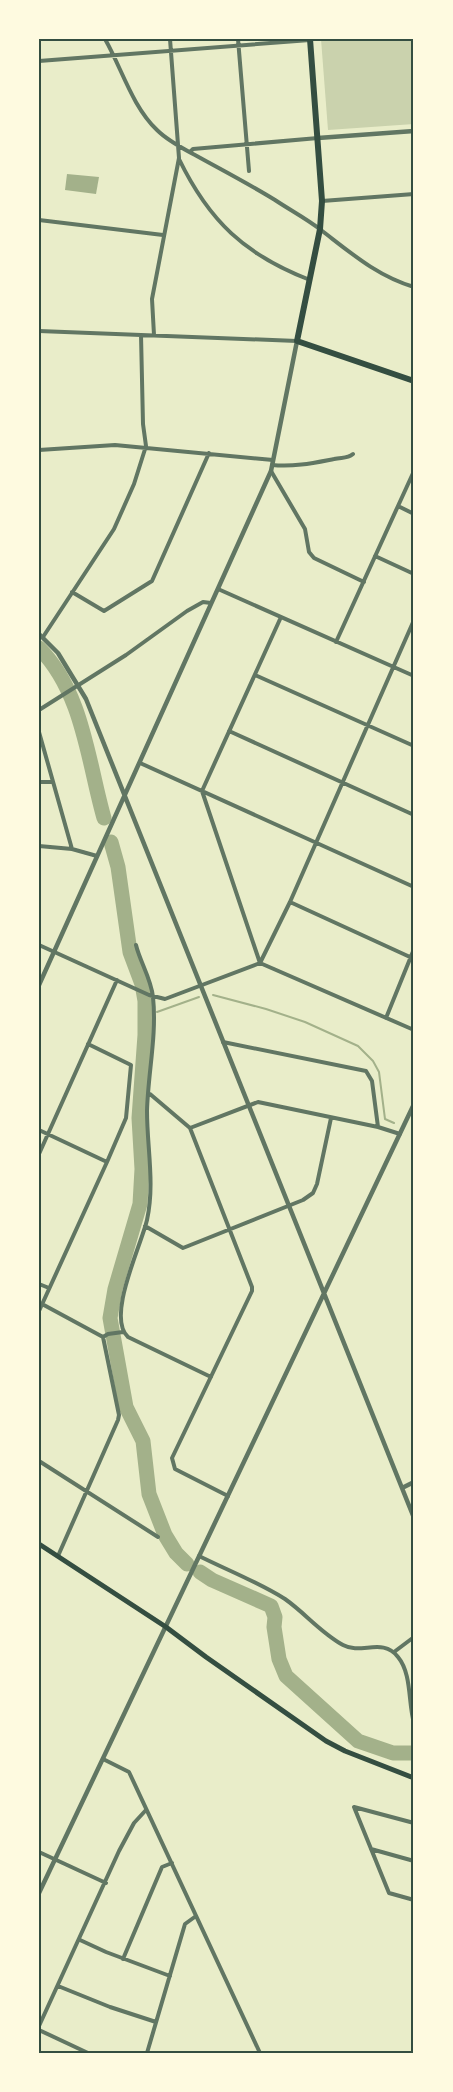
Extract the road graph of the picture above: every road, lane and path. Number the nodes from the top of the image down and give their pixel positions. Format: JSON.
{"nodes":[{"id":1,"x":105,"y":39,"type":"edge"},
{"id":2,"x":170,"y":39,"type":"edge"},
{"id":3,"x":310,"y":39,"type":"edge"},
{"id":4,"x":238,"y":42,"type":"edge"},
{"id":5,"x":171,"y":50,"type":"junction"},
{"id":6,"x":114,"y":54,"type":"junction"},
{"id":7,"x":39,"y":61,"type":"edge"},
{"id":8,"x":414,"y":131,"type":"edge"},
{"id":9,"x":318,"y":138,"type":"junction"},
{"id":10,"x":246,"y":144,"type":"junction"},
{"id":11,"x":177,"y":146,"type":"junction"},
{"id":12,"x":190,"y":152,"type":"junction"},
{"id":13,"x":179,"y":158,"type":"junction"},
{"id":14,"x":249,"y":171,"type":"dead end"},
{"id":15,"x":414,"y":194,"type":"edge"},
{"id":16,"x":322,"y":201,"type":"junction"},
{"id":17,"x":39,"y":220,"type":"edge"},
{"id":18,"x":320,"y":229,"type":"junction"},
{"id":19,"x":163,"y":235,"type":"junction"},
{"id":20,"x":309,"y":280,"type":"junction"},
{"id":21,"x":414,"y":287,"type":"edge"},
{"id":22,"x":39,"y":331,"type":"edge"},
{"id":23,"x":141,"y":335,"type":"junction"},
{"id":24,"x":154,"y":335,"type":"junction"},
{"id":25,"x":297,"y":341,"type":"junction"},
{"id":26,"x":414,"y":381,"type":"edge"},
{"id":27,"x":146,"y":446,"type":"junction"},
{"id":28,"x":39,"y":450,"type":"edge"},
{"id":29,"x":209,"y":453,"type":"junction"},
{"id":30,"x":353,"y":454,"type":"dead end"},
{"id":31,"x":272,"y":463,"type":"junction"},
{"id":32,"x":271,"y":471,"type":"junction"},
{"id":33,"x":414,"y":471,"type":"edge"},
{"id":34,"x":398,"y":506,"type":"junction"},
{"id":35,"x":414,"y":514,"type":"edge"},
{"id":36,"x":375,"y":556,"type":"junction"},
{"id":37,"x":414,"y":574,"type":"edge"},
{"id":38,"x":364,"y":582,"type":"junction"},
{"id":39,"x":218,"y":589,"type":"junction"},
{"id":40,"x":72,"y":592,"type":"junction"},
{"id":41,"x":211,"y":603,"type":"junction"},
{"id":42,"x":281,"y":617,"type":"junction"},
{"id":43,"x":414,"y":620,"type":"edge"},
{"id":44,"x":41,"y":636,"type":"edge"},
{"id":45,"x":336,"y":642,"type":"junction"},
{"id":46,"x":393,"y":668,"type":"junction"},
{"id":47,"x":255,"y":675,"type":"junction"},
{"id":48,"x":414,"y":676,"type":"edge"},
{"id":49,"x":79,"y":685,"type":"junction"},
{"id":50,"x":39,"y":710,"type":"edge"},
{"id":51,"x":367,"y":726,"type":"junction"},
{"id":52,"x":229,"y":731,"type":"junction"},
{"id":53,"x":39,"y":732,"type":"edge"},
{"id":54,"x":414,"y":746,"type":"edge"},
{"id":55,"x":140,"y":764,"type":"junction"},
{"id":56,"x":39,"y":782,"type":"edge"},
{"id":57,"x":53,"y":782,"type":"junction"},
{"id":58,"x":342,"y":783,"type":"junction"},
{"id":59,"x":202,"y":791,"type":"junction"},
{"id":60,"x":125,"y":794,"type":"junction"},
{"id":61,"x":414,"y":815,"type":"edge"},
{"id":62,"x":315,"y":842,"type":"junction"},
{"id":63,"x":39,"y":846,"type":"edge"},
{"id":64,"x":72,"y":849,"type":"junction"},
{"id":65,"x":97,"y":856,"type":"junction"},
{"id":66,"x":414,"y":887,"type":"edge"},
{"id":67,"x":290,"y":902,"type":"junction"},
{"id":68,"x":39,"y":945,"type":"edge"},
{"id":69,"x":136,"y":945,"type":"dead end"},
{"id":70,"x":414,"y":949,"type":"edge"},
{"id":71,"x":54,"y":952,"type":"junction"},
{"id":72,"x":410,"y":957,"type":"junction"},
{"id":73,"x":260,"y":963,"type":"junction"},
{"id":74,"x":117,"y":980,"type":"junction"},
{"id":75,"x":39,"y":985,"type":"edge"},
{"id":76,"x":201,"y":986,"type":"junction"},
{"id":77,"x":151,"y":995,"type":"junction"},
{"id":78,"x":386,"y":1018,"type":"junction"},
{"id":79,"x":414,"y":1030,"type":"edge"},
{"id":80,"x":224,"y":1042,"type":"junction"},
{"id":81,"x":88,"y":1044,"type":"junction"},
{"id":82,"x":149,"y":1093,"type":"junction"},
{"id":83,"x":414,"y":1104,"type":"edge"},
{"id":84,"x":249,"y":1105,"type":"junction"},
{"id":85,"x":412,"y":1112,"type":"edge"},
{"id":86,"x":331,"y":1118,"type":"junction"},
{"id":87,"x":378,"y":1127,"type":"junction"},
{"id":88,"x":190,"y":1128,"type":"junction"},
{"id":89,"x":39,"y":1130,"type":"edge"},
{"id":90,"x":48,"y":1134,"type":"junction"},
{"id":91,"x":400,"y":1134,"type":"junction"},
{"id":92,"x":39,"y":1154,"type":"edge"},
{"id":93,"x":107,"y":1162,"type":"junction"},
{"id":94,"x":288,"y":1205,"type":"junction"},
{"id":95,"x":145,"y":1226,"type":"junction"},
{"id":96,"x":231,"y":1230,"type":"junction"},
{"id":97,"x":39,"y":1284,"type":"edge"},
{"id":98,"x":49,"y":1288,"type":"junction"},
{"id":99,"x":324,"y":1293,"type":"junction"},
{"id":100,"x":42,"y":1304,"type":"junction"},
{"id":101,"x":39,"y":1311,"type":"edge"},
{"id":102,"x":121,"y":1332,"type":"junction"},
{"id":103,"x":106,"y":1335,"type":"junction"},
{"id":104,"x":211,"y":1377,"type":"junction"},
{"id":105,"x":39,"y":1461,"type":"edge"},
{"id":106,"x":414,"y":1482,"type":"edge"},
{"id":107,"x":402,"y":1488,"type":"junction"},
{"id":108,"x":87,"y":1492,"type":"junction"},
{"id":109,"x":228,"y":1496,"type":"junction"},
{"id":110,"x":414,"y":1518,"type":"edge"},
{"id":111,"x":158,"y":1537,"type":"dead end"},
{"id":112,"x":39,"y":1544,"type":"edge"},
{"id":113,"x":199,"y":1556,"type":"junction"},
{"id":114,"x":57,"y":1557,"type":"junction"},
{"id":115,"x":166,"y":1627,"type":"junction"},
{"id":116,"x":414,"y":1637,"type":"edge"},
{"id":117,"x":394,"y":1652,"type":"junction"},
{"id":118,"x":414,"y":1723,"type":"edge"},
{"id":119,"x":103,"y":1759,"type":"junction"},
{"id":120,"x":414,"y":1778,"type":"edge"},
{"id":121,"x":146,"y":1810,"type":"junction"},
{"id":122,"x":414,"y":1823,"type":"edge"},
{"id":123,"x":371,"y":1849,"type":"junction"},
{"id":124,"x":39,"y":1852,"type":"edge"},
{"id":125,"x":55,"y":1860,"type":"junction"},
{"id":126,"x":414,"y":1861,"type":"edge"},
{"id":127,"x":172,"y":1863,"type":"junction"},
{"id":128,"x":106,"y":1883,"type":"junction"},
{"id":129,"x":39,"y":1893,"type":"edge"},
{"id":130,"x":414,"y":1900,"type":"edge"},
{"id":131,"x":196,"y":1916,"type":"junction"},
{"id":132,"x":80,"y":1940,"type":"junction"},
{"id":133,"x":123,"y":1959,"type":"junction"},
{"id":134,"x":170,"y":1976,"type":"junction"},
{"id":135,"x":58,"y":1986,"type":"junction"},
{"id":136,"x":156,"y":2022,"type":"junction"},
{"id":137,"x":39,"y":2028,"type":"edge"},
{"id":138,"x":88,"y":2053,"type":"edge"},
{"id":139,"x":147,"y":2053,"type":"edge"},
{"id":140,"x":260,"y":2053,"type":"edge"}],
"edges":[{"from":1,"to":6,"type":"street"},
{"from":2,"to":5,"type":"street"},
{"from":3,"to":4,"type":"street"},
{"from":3,"to":9,"type":"highway"},
{"from":4,"to":5,"type":"street"},
{"from":4,"to":10,"type":"street"},
{"from":5,"to":6,"type":"street"},
{"from":5,"to":11,"type":"street"},
{"from":6,"to":7,"type":"street"},
{"from":6,"to":11,"type":"street"},
{"from":8,"to":9,"type":"street"},
{"from":9,"to":10,"type":"street"},
{"from":9,"to":16,"type":"highway"},
{"from":10,"to":12,"type":"street"},
{"from":10,"to":14,"type":"street"},
{"from":11,"to":12,"type":"street"},
{"from":11,"to":13,"type":"street"},
{"from":12,"to":18,"type":"street"},
{"from":13,"to":19,"type":"street"},
{"from":13,"to":20,"type":"street"},
{"from":15,"to":16,"type":"street"},
{"from":16,"to":18,"type":"highway"},
{"from":17,"to":19,"type":"street"},
{"from":18,"to":20,"type":"highway"},
{"from":18,"to":21,"type":"street"},
{"from":19,"to":24,"type":"street"},
{"from":20,"to":25,"type":"highway"},
{"from":22,"to":23,"type":"street"},
{"from":23,"to":24,"type":"street"},
{"from":23,"to":27,"type":"street"},
{"from":24,"to":25,"type":"street"},
{"from":25,"to":26,"type":"highway"},
{"from":25,"to":31,"type":"street"},
{"from":27,"to":28,"type":"street"},
{"from":27,"to":29,"type":"street"},
{"from":27,"to":40,"type":"street"},
{"from":29,"to":31,"type":"street"},
{"from":29,"to":40,"type":"street"},
{"from":30,"to":31,"type":"street"},
{"from":31,"to":32,"type":"street"},
{"from":32,"to":38,"type":"street"},
{"from":32,"to":39,"type":"street"},
{"from":33,"to":34,"type":"street"},
{"from":34,"to":35,"type":"street"},
{"from":34,"to":36,"type":"street"},
{"from":36,"to":37,"type":"street"},
{"from":36,"to":38,"type":"street"},
{"from":38,"to":45,"type":"street"},
{"from":39,"to":41,"type":"street"},
{"from":39,"to":42,"type":"street"},
{"from":40,"to":44,"type":"street"},
{"from":41,"to":49,"type":"street"},
{"from":41,"to":55,"type":"street"},
{"from":42,"to":45,"type":"street"},
{"from":42,"to":47,"type":"street"},
{"from":43,"to":46,"type":"street"},
{"from":44,"to":49,"type":"street"},
{"from":45,"to":46,"type":"street"},
{"from":46,"to":48,"type":"street"},
{"from":46,"to":51,"type":"street"},
{"from":47,"to":51,"type":"street"},
{"from":47,"to":52,"type":"street"},
{"from":49,"to":50,"type":"street"},
{"from":49,"to":60,"type":"street"},
{"from":51,"to":54,"type":"street"},
{"from":51,"to":58,"type":"street"},
{"from":52,"to":58,"type":"street"},
{"from":52,"to":59,"type":"street"},
{"from":53,"to":57,"type":"street"},
{"from":55,"to":59,"type":"street"},
{"from":55,"to":60,"type":"street"},
{"from":56,"to":57,"type":"street"},
{"from":57,"to":64,"type":"street"},
{"from":58,"to":61,"type":"street"},
{"from":58,"to":62,"type":"street"},
{"from":59,"to":62,"type":"street"},
{"from":59,"to":73,"type":"street"},
{"from":60,"to":65,"type":"street"},
{"from":60,"to":76,"type":"street"},
{"from":62,"to":66,"type":"street"},
{"from":62,"to":67,"type":"street"},
{"from":63,"to":64,"type":"street"},
{"from":64,"to":65,"type":"street"},
{"from":65,"to":71,"type":"street"},
{"from":67,"to":72,"type":"street"},
{"from":67,"to":73,"type":"street"},
{"from":68,"to":71,"type":"street"},
{"from":69,"to":77,"type":"street"},
{"from":70,"to":72,"type":"street"},
{"from":71,"to":74,"type":"street"},
{"from":71,"to":75,"type":"street"},
{"from":72,"to":78,"type":"street"},
{"from":73,"to":76,"type":"street"},
{"from":73,"to":78,"type":"street"},
{"from":74,"to":77,"type":"street"},
{"from":74,"to":81,"type":"street"},
{"from":76,"to":77,"type":"street"},
{"from":76,"to":80,"type":"street"},
{"from":77,"to":82,"type":"street"},
{"from":78,"to":79,"type":"street"},
{"from":80,"to":84,"type":"street"},
{"from":80,"to":87,"type":"street"},
{"from":81,"to":90,"type":"street"},
{"from":81,"to":93,"type":"street"},
{"from":82,"to":88,"type":"street"},
{"from":82,"to":95,"type":"street"},
{"from":83,"to":85,"type":"street"},
{"from":84,"to":86,"type":"street"},
{"from":84,"to":88,"type":"street"},
{"from":84,"to":94,"type":"street"},
{"from":85,"to":91,"type":"street"},
{"from":86,"to":87,"type":"street"},
{"from":86,"to":94,"type":"street"},
{"from":87,"to":91,"type":"street"},
{"from":88,"to":96,"type":"street"},
{"from":89,"to":90,"type":"street"},
{"from":90,"to":92,"type":"street"},
{"from":90,"to":93,"type":"street"},
{"from":91,"to":99,"type":"street"},
{"from":93,"to":98,"type":"street"},
{"from":94,"to":96,"type":"street"},
{"from":94,"to":99,"type":"street"},
{"from":95,"to":96,"type":"street"},
{"from":95,"to":102,"type":"street"},
{"from":96,"to":104,"type":"street"},
{"from":97,"to":98,"type":"street"},
{"from":98,"to":100,"type":"street"},
{"from":99,"to":107,"type":"street"},
{"from":99,"to":109,"type":"street"},
{"from":100,"to":101,"type":"street"},
{"from":100,"to":103,"type":"street"},
{"from":102,"to":103,"type":"street"},
{"from":102,"to":104,"type":"street"},
{"from":103,"to":108,"type":"street"},
{"from":104,"to":109,"type":"street"},
{"from":105,"to":108,"type":"street"},
{"from":106,"to":107,"type":"street"},
{"from":107,"to":110,"type":"street"},
{"from":108,"to":111,"type":"street"},
{"from":108,"to":114,"type":"street"},
{"from":109,"to":113,"type":"street"},
{"from":112,"to":114,"type":"main road"},
{"from":113,"to":115,"type":"street"},
{"from":113,"to":117,"type":"street"},
{"from":114,"to":115,"type":"main road"},
{"from":115,"to":119,"type":"street"},
{"from":115,"to":120,"type":"main road"},
{"from":116,"to":117,"type":"street"},
{"from":117,"to":118,"type":"street"},
{"from":119,"to":121,"type":"street"},
{"from":119,"to":125,"type":"street"},
{"from":121,"to":127,"type":"street"},
{"from":121,"to":128,"type":"street"},
{"from":122,"to":123,"type":"street"},
{"from":123,"to":126,"type":"street"},
{"from":123,"to":130,"type":"street"},
{"from":124,"to":125,"type":"street"},
{"from":125,"to":128,"type":"street"},
{"from":125,"to":129,"type":"street"},
{"from":127,"to":131,"type":"street"},
{"from":127,"to":133,"type":"street"},
{"from":128,"to":132,"type":"street"},
{"from":131,"to":134,"type":"street"},
{"from":131,"to":140,"type":"street"},
{"from":132,"to":133,"type":"street"},
{"from":132,"to":135,"type":"street"},
{"from":133,"to":134,"type":"street"},
{"from":134,"to":136,"type":"street"},
{"from":135,"to":136,"type":"street"},
{"from":135,"to":137,"type":"street"},
{"from":136,"to":139,"type":"street"},
{"from":137,"to":138,"type":"street"}]}
